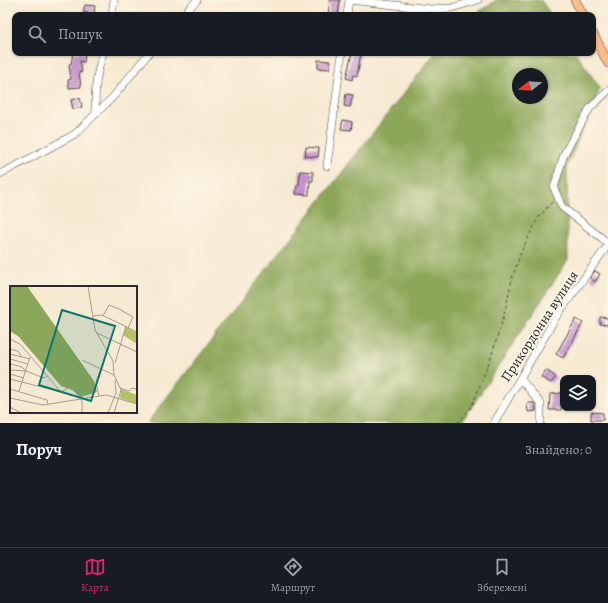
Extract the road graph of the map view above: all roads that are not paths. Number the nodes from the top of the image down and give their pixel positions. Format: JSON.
{"nodes":[{"id":1,"x":114,"y":0,"type":"edge"},
{"id":2,"x":197,"y":0,"type":"edge"},
{"id":3,"x":349,"y":0,"type":"edge"},
{"id":4,"x":478,"y":0,"type":"edge"},
{"id":5,"x":575,"y":0,"type":"edge"},
{"id":6,"x":112,"y":12,"type":"edge"},
{"id":7,"x":186,"y":12,"type":"edge"},
{"id":8,"x":347,"y":12,"type":"edge"},
{"id":9,"x":581,"y":12,"type":"edge"},
{"id":10,"x":596,"y":40,"type":"edge"},
{"id":11,"x":102,"y":56,"type":"edge"},
{"id":12,"x":147,"y":56,"type":"edge"},
{"id":13,"x":342,"y":56,"type":"edge"},
{"id":14,"x":608,"y":63,"type":"edge"},
{"id":15,"x":608,"y":91,"type":"edge"},
{"id":16,"x":96,"y":114,"type":"junction"},
{"id":17,"x":327,"y":166,"type":"dead end"},
{"id":18,"x":0,"y":174,"type":"edge"},
{"id":19,"x":608,"y":245,"type":"edge"},
{"id":20,"x":520,"y":378,"type":"junction"},
{"id":21,"x":494,"y":423,"type":"edge"},
{"id":22,"x":541,"y":423,"type":"edge"}],
"edges":[{"from":1,"to":6,"type":"street"},
{"from":2,"to":7,"type":"street"},
{"from":3,"to":4,"type":"street"},
{"from":3,"to":8,"type":"street"},
{"from":5,"to":9,"type":"main road"},
{"from":10,"to":14,"type":"main road"},
{"from":11,"to":16,"type":"street"},
{"from":12,"to":16,"type":"street"},
{"from":13,"to":17,"type":"street"},
{"from":15,"to":19,"type":"street","name":"Прикордонна вулиця"},
{"from":16,"to":18,"type":"street"},
{"from":19,"to":20,"type":"street","name":"Прикордонна вулиця"},
{"from":20,"to":21,"type":"street","name":"Прикордонна вулиця"},
{"from":20,"to":22,"type":"street"}]}
